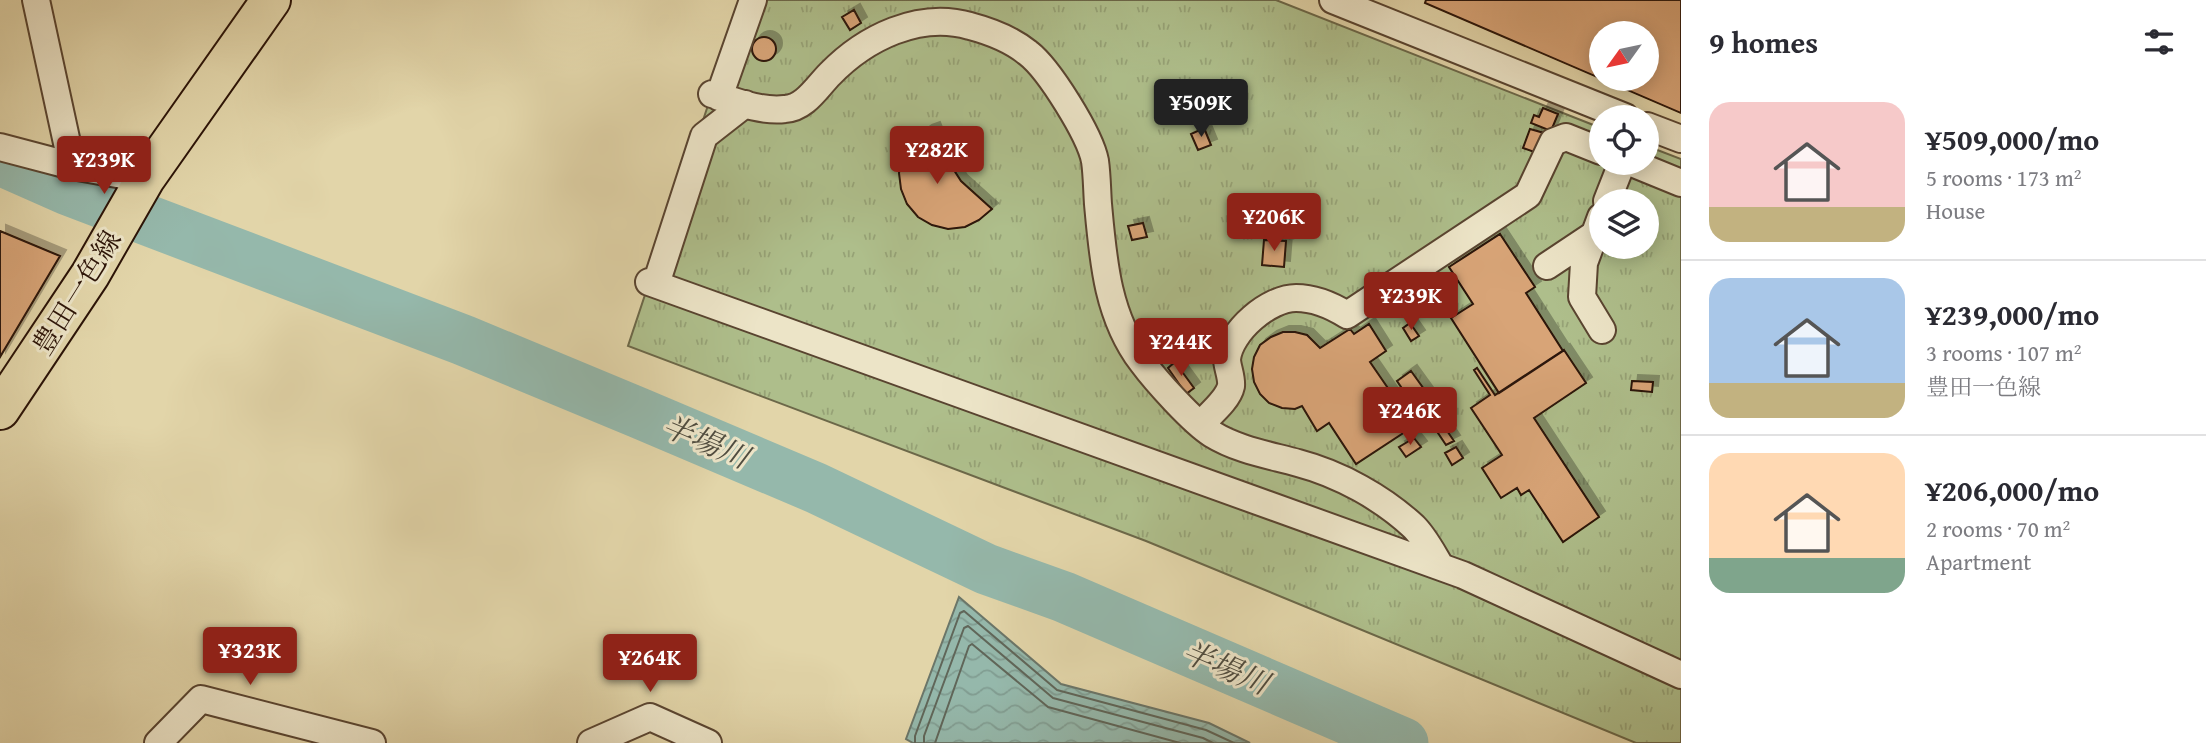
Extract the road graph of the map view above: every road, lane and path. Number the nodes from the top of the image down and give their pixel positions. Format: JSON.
{"nodes":[{"id":1,"x":36,"y":0,"type":"edge"},
{"id":2,"x":271,"y":0,"type":"edge"},
{"id":3,"x":753,"y":0,"type":"edge"},
{"id":4,"x":1333,"y":0,"type":"edge"},
{"id":5,"x":725,"y":98,"type":"junction"},
{"id":6,"x":1595,"y":105,"type":"edge"},
{"id":7,"x":1659,"y":131,"type":"edge"},
{"id":8,"x":1681,"y":139,"type":"edge"},
{"id":9,"x":1589,"y":145,"type":"edge"},
{"id":10,"x":0,"y":147,"type":"edge"},
{"id":11,"x":72,"y":166,"type":"junction"},
{"id":12,"x":1659,"y":174,"type":"edge"},
{"id":13,"x":145,"y":179,"type":"junction"},
{"id":14,"x":1681,"y":183,"type":"edge"},
{"id":15,"x":1589,"y":232,"type":"edge"},
{"id":16,"x":1589,"y":249,"type":"edge"},
{"id":17,"x":1547,"y":266,"type":"dead end"},
{"id":18,"x":1602,"y":330,"type":"dead end"},
{"id":19,"x":0,"y":410,"type":"edge"},
{"id":20,"x":1201,"y":424,"type":"junction"},
{"id":21,"x":1441,"y":567,"type":"junction"},
{"id":22,"x":1681,"y":676,"type":"edge"},
{"id":23,"x":158,"y":743,"type":"edge"},
{"id":24,"x":372,"y":743,"type":"edge"},
{"id":25,"x":591,"y":743,"type":"edge"},
{"id":26,"x":708,"y":743,"type":"edge"}],
"edges":[{"from":1,"to":11,"type":"street"},
{"from":2,"to":13,"type":"main road","name":"豊田一色線"},
{"from":3,"to":5,"type":"street"},
{"from":4,"to":6,"type":"street"},
{"from":5,"to":20,"type":"street"},
{"from":5,"to":21,"type":"street"},
{"from":7,"to":8,"type":"street"},
{"from":9,"to":20,"type":"street"},
{"from":10,"to":11,"type":"street"},
{"from":11,"to":13,"type":"street"},
{"from":12,"to":14,"type":"street"},
{"from":13,"to":19,"type":"main road","name":"豊田一色線"},
{"from":15,"to":17,"type":"street"},
{"from":16,"to":18,"type":"street"},
{"from":20,"to":21,"type":"street"},
{"from":21,"to":22,"type":"street"},
{"from":23,"to":24,"type":"street"},
{"from":25,"to":26,"type":"street"}]}
